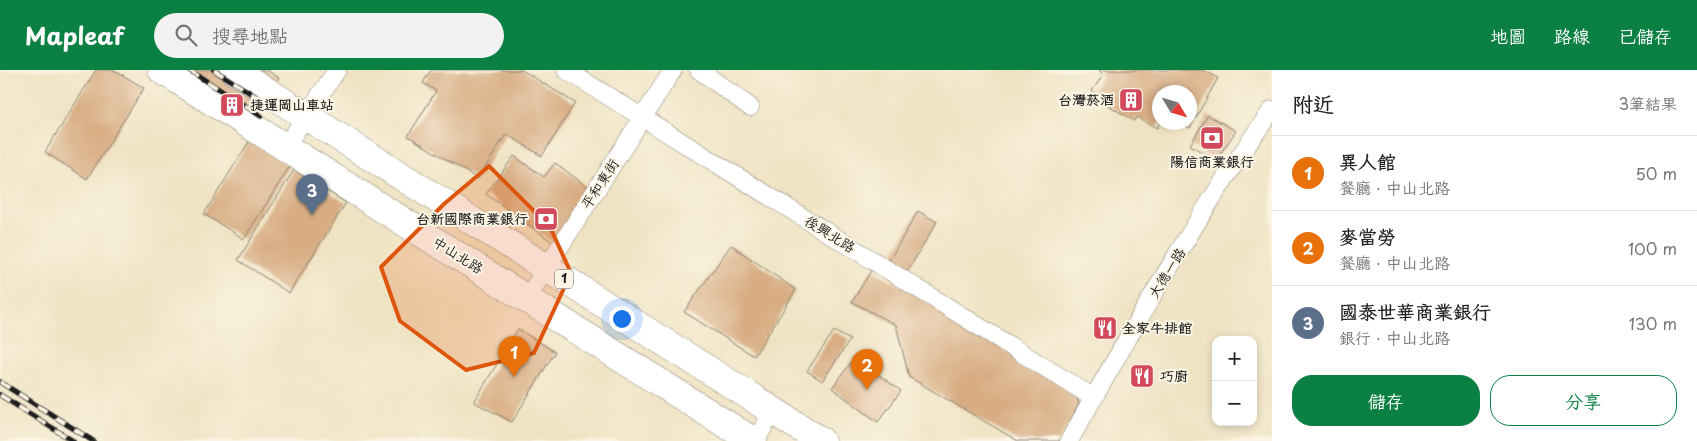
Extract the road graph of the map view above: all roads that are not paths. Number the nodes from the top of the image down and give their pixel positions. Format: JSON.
{"nodes":[{"id":1,"x":162,"y":70,"type":"edge"},
{"id":2,"x":233,"y":70,"type":"edge"},
{"id":3,"x":338,"y":70,"type":"edge"},
{"id":4,"x":566,"y":70,"type":"edge"},
{"id":5,"x":673,"y":70,"type":"edge"},
{"id":6,"x":699,"y":70,"type":"edge"},
{"id":7,"x":750,"y":107,"type":"dead end"},
{"id":8,"x":1272,"y":110,"type":"edge"},
{"id":9,"x":307,"y":116,"type":"junction"},
{"id":10,"x":643,"y":117,"type":"junction"},
{"id":11,"x":285,"y":147,"type":"junction"},
{"id":12,"x":546,"y":268,"type":"junction"},
{"id":13,"x":527,"y":298,"type":"junction"},
{"id":14,"x":1094,"y":398,"type":"junction"},
{"id":15,"x":774,"y":410,"type":"junction"},
{"id":16,"x":754,"y":441,"type":"edge"},
{"id":17,"x":821,"y":441,"type":"edge"},
{"id":18,"x":1070,"y":441,"type":"edge"}],
"edges":[{"from":1,"to":11,"type":"main road","name":"中山北路"},
{"from":2,"to":9,"type":"main road","number":"1"},
{"from":3,"to":9,"type":"street"},
{"from":4,"to":10,"type":"street","name":"後興北路"},
{"from":5,"to":10,"type":"street","name":"平和東街"},
{"from":6,"to":7,"type":"street"},
{"from":8,"to":14,"type":"street","name":"大德一路"},
{"from":9,"to":11,"type":"street"},
{"from":9,"to":12,"type":"main road","number":"1"},
{"from":10,"to":12,"type":"street","name":"平和東街"},
{"from":10,"to":14,"type":"street","name":"後興北路"},
{"from":11,"to":13,"type":"main road","name":"中山北路"},
{"from":12,"to":13,"type":"street","name":"平和東街"},
{"from":12,"to":15,"type":"main road","number":"1"},
{"from":13,"to":16,"type":"main road","name":"中山北路"},
{"from":14,"to":18,"type":"street","name":"大德一路"},
{"from":15,"to":16,"type":"street"},
{"from":15,"to":17,"type":"main road","number":"1"}]}
